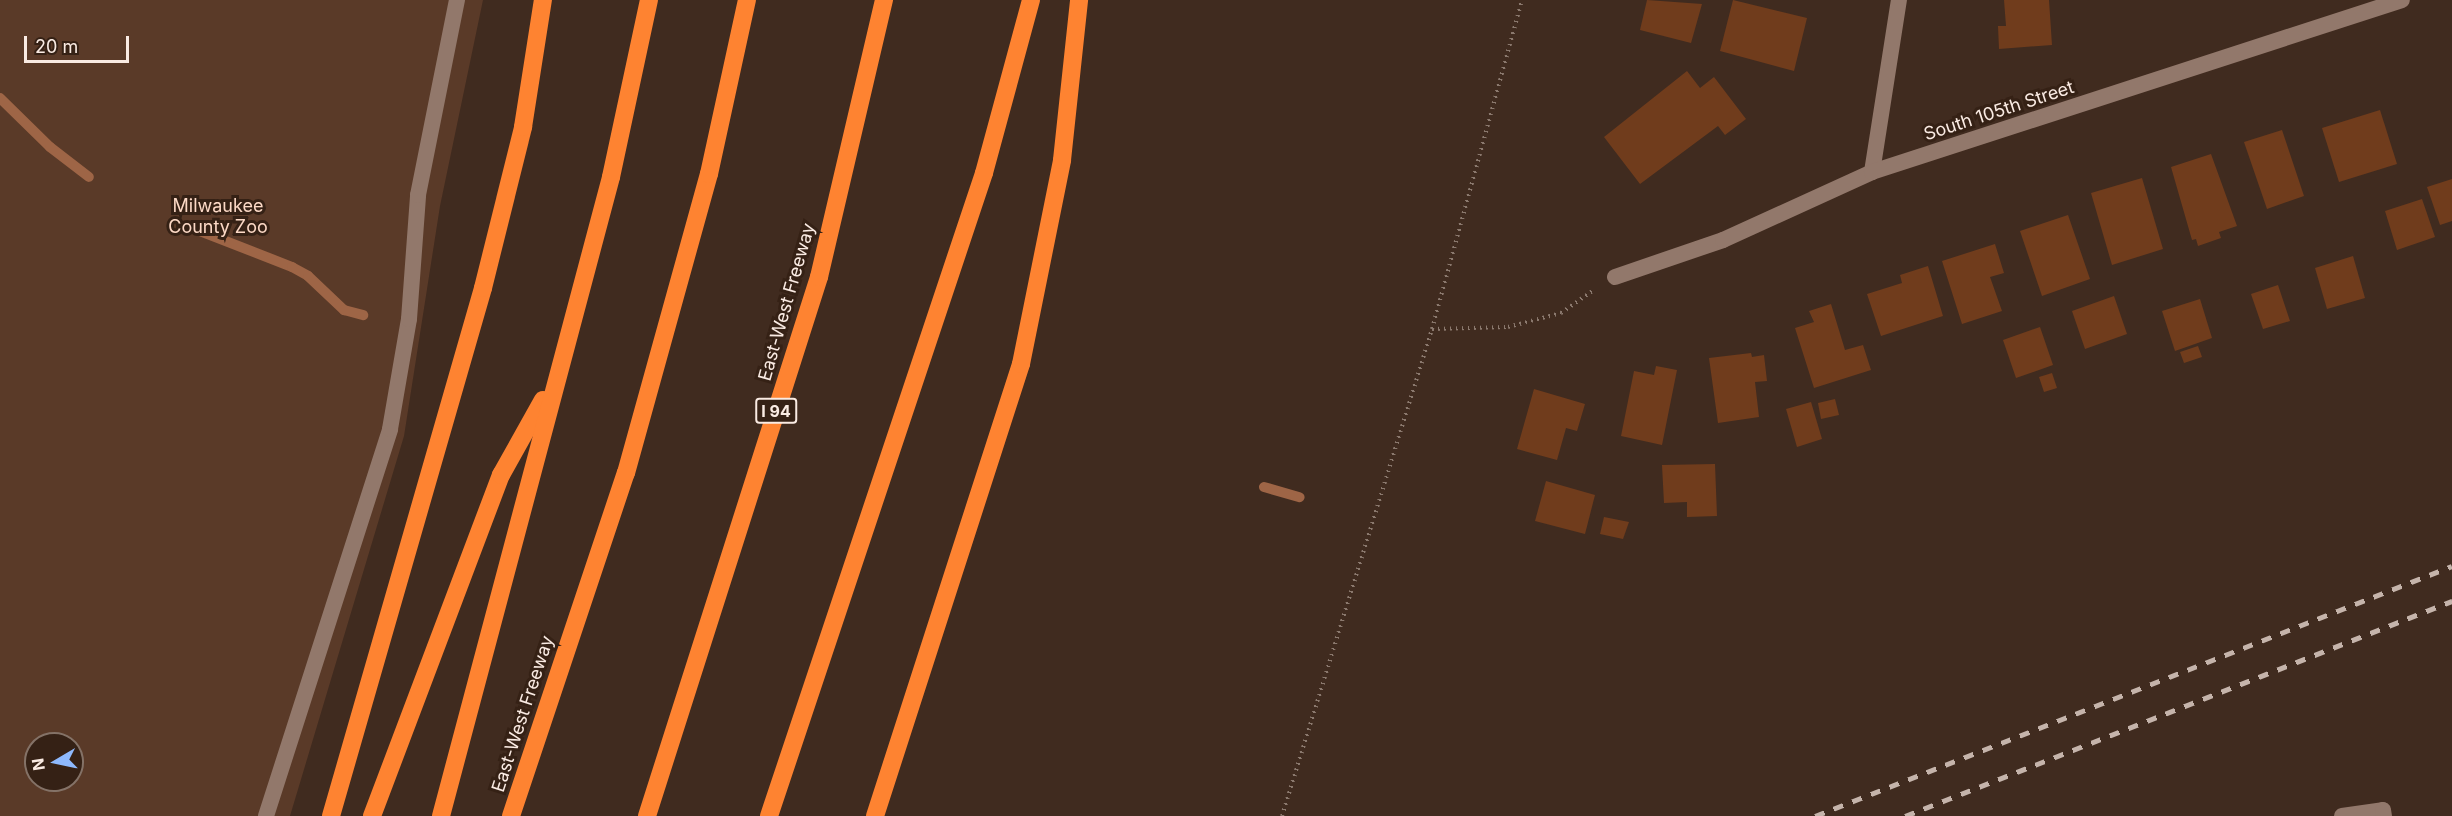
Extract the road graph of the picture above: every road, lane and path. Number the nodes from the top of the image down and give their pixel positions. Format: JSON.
{"nodes":[{"id":1,"x":458,"y":0,"type":"edge"},
{"id":2,"x":543,"y":0,"type":"edge"},
{"id":3,"x":649,"y":0,"type":"edge"},
{"id":4,"x":747,"y":0,"type":"edge"},
{"id":5,"x":884,"y":0,"type":"edge"},
{"id":6,"x":1031,"y":0,"type":"edge"},
{"id":7,"x":1079,"y":0,"type":"edge"},
{"id":8,"x":1522,"y":0,"type":"edge"},
{"id":9,"x":1899,"y":0,"type":"edge"},
{"id":10,"x":2402,"y":0,"type":"edge"},
{"id":11,"x":1872,"y":172,"type":"junction"},
{"id":12,"x":1615,"y":277,"type":"joint"},
{"id":13,"x":1431,"y":329,"type":"junction"},
{"id":14,"x":557,"y":375,"type":"junction"},
{"id":15,"x":266,"y":816,"type":"edge"},
{"id":16,"x":331,"y":816,"type":"edge"},
{"id":17,"x":372,"y":816,"type":"edge"},
{"id":18,"x":441,"y":816,"type":"edge"},
{"id":19,"x":511,"y":816,"type":"edge"},
{"id":20,"x":646,"y":816,"type":"edge"},
{"id":21,"x":769,"y":816,"type":"edge"},
{"id":22,"x":875,"y":816,"type":"edge"},
{"id":23,"x":1282,"y":816,"type":"edge"},
{"id":24,"x":2342,"y":816,"type":"edge"},
{"id":25,"x":2384,"y":816,"type":"edge"}],
"edges":[{"from":1,"to":15,"type":"street"},
{"from":2,"to":16,"type":"highway"},
{"from":3,"to":14,"type":"highway"},
{"from":4,"to":19,"type":"highway","name":"East-West Freeway"},
{"from":5,"to":20,"type":"highway","name":"East-West Freeway","number":"I 94"},
{"from":6,"to":21,"type":"highway"},
{"from":7,"to":22,"type":"highway"},
{"from":8,"to":13,"type":"path"},
{"from":9,"to":11,"type":"street"},
{"from":10,"to":11,"type":"street","name":"South 105th Street"},
{"from":11,"to":12,"type":"street","name":"South 105th Street"},
{"from":12,"to":13,"type":"path"},
{"from":13,"to":23,"type":"path"},
{"from":14,"to":17,"type":"highway"},
{"from":14,"to":18,"type":"highway"},
{"from":24,"to":25,"type":"street"}]}
